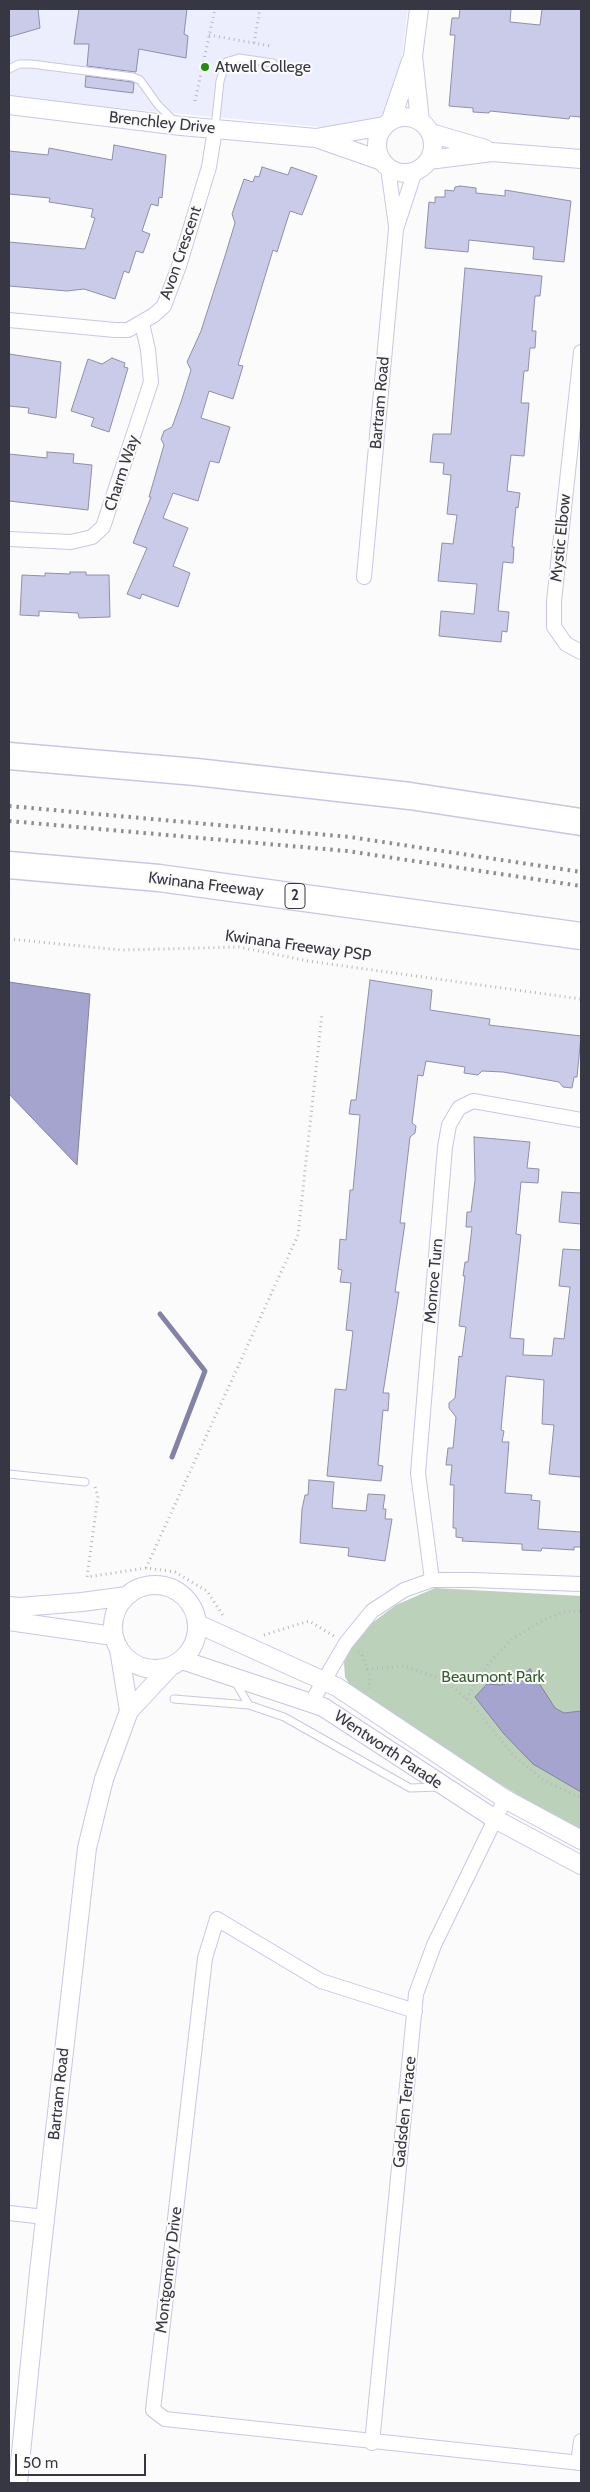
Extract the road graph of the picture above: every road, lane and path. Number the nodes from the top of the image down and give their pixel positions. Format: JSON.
{"nodes":[{"id":1,"x":215,"y":9,"type":"edge"},
{"id":2,"x":260,"y":9,"type":"edge"},
{"id":3,"x":419,"y":9,"type":"edge"},
{"id":4,"x":210,"y":35,"type":"junction"},
{"id":5,"x":254,"y":43,"type":"junction"},
{"id":6,"x":271,"y":46,"type":"dead end"},
{"id":7,"x":413,"y":56,"type":"junction"},
{"id":8,"x":273,"y":63,"type":"dead end"},
{"id":9,"x":9,"y":69,"type":"edge"},
{"id":10,"x":195,"y":101,"type":"dead end"},
{"id":11,"x":9,"y":105,"type":"edge"},
{"id":12,"x":388,"y":123,"type":"junction"},
{"id":13,"x":181,"y":126,"type":"junction"},
{"id":14,"x":425,"y":127,"type":"junction"},
{"id":15,"x":215,"y":129,"type":"junction"},
{"id":16,"x":316,"y":138,"type":"junction"},
{"id":17,"x":492,"y":152,"type":"junction"},
{"id":18,"x":581,"y":159,"type":"edge"},
{"id":19,"x":385,"y":164,"type":"junction"},
{"id":20,"x":422,"y":165,"type":"junction"},
{"id":21,"x":396,"y":230,"type":"junction"},
{"id":22,"x":9,"y":320,"type":"edge"},
{"id":23,"x":142,"y":323,"type":"junction"},
{"id":24,"x":581,"y":352,"type":"edge"},
{"id":25,"x":9,"y":539,"type":"edge"},
{"id":26,"x":364,"y":577,"type":"dead end"},
{"id":27,"x":581,"y":652,"type":"edge"},
{"id":28,"x":9,"y":756,"type":"edge"},
{"id":29,"x":581,"y":822,"type":"edge"},
{"id":30,"x":9,"y":865,"type":"edge"},
{"id":31,"x":581,"y":936,"type":"edge"},
{"id":32,"x":9,"y":938,"type":"edge"},
{"id":33,"x":581,"y":999,"type":"edge"},
{"id":34,"x":322,"y":1014,"type":"dead end"},
{"id":35,"x":581,"y":1120,"type":"edge"},
{"id":36,"x":9,"y":1474,"type":"edge"},
{"id":37,"x":85,"y":1482,"type":"joint"},
{"id":38,"x":146,"y":1568,"type":"junction"},
{"id":39,"x":432,"y":1580,"type":"junction"},
{"id":40,"x":581,"y":1584,"type":"edge"},
{"id":41,"x":127,"y":1596,"type":"junction"},
{"id":42,"x":9,"y":1606,"type":"edge"},
{"id":43,"x":581,"y":1611,"type":"edge"},
{"id":44,"x":9,"y":1621,"type":"edge"},
{"id":45,"x":227,"y":1621,"type":"dead end"},
{"id":46,"x":198,"y":1624,"type":"junction"},
{"id":47,"x":263,"y":1635,"type":"dead end"},
{"id":48,"x":116,"y":1642,"type":"junction"},
{"id":49,"x":346,"y":1643,"type":"junction"},
{"id":50,"x":176,"y":1664,"type":"junction"},
{"id":51,"x":367,"y":1669,"type":"junction"},
{"id":52,"x":231,"y":1676,"type":"junction"},
{"id":53,"x":323,"y":1680,"type":"junction"},
{"id":54,"x":466,"y":1698,"type":"junction"},
{"id":55,"x":174,"y":1699,"type":"dead end"},
{"id":56,"x":361,"y":1702,"type":"junction"},
{"id":57,"x":311,"y":1703,"type":"junction"},
{"id":58,"x":249,"y":1705,"type":"junction"},
{"id":59,"x":129,"y":1711,"type":"junction"},
{"id":60,"x":444,"y":1787,"type":"junction"},
{"id":61,"x":581,"y":1798,"type":"edge"},
{"id":62,"x":505,"y":1799,"type":"junction"},
{"id":63,"x":495,"y":1819,"type":"junction"},
{"id":64,"x":581,"y":1840,"type":"edge"},
{"id":65,"x":581,"y":1866,"type":"edge"},
{"id":66,"x":415,"y":2011,"type":"junction"},
{"id":67,"x":9,"y":2213,"type":"edge"},
{"id":68,"x":46,"y":2217,"type":"junction"},
{"id":69,"x":581,"y":2441,"type":"edge"},
{"id":70,"x":372,"y":2443,"type":"junction"},
{"id":71,"x":580,"y":2463,"type":"edge"},
{"id":72,"x":18,"y":2483,"type":"edge"}],
"edges":[{"from":1,"to":4,"type":"path"},
{"from":2,"to":5,"type":"path"},
{"from":3,"to":7,"type":"street"},
{"from":4,"to":5,"type":"path"},
{"from":4,"to":10,"type":"path"},
{"from":5,"to":6,"type":"path"},
{"from":7,"to":12,"type":"street"},
{"from":7,"to":14,"type":"street"},
{"from":8,"to":15,"type":"lane"},
{"from":9,"to":13,"type":"lane"},
{"from":11,"to":13,"type":"street","name":"Brenchley Drive"},
{"from":12,"to":14,"type":"street"},
{"from":12,"to":16,"type":"street","name":"Brenchley Drive"},
{"from":12,"to":19,"type":"street"},
{"from":13,"to":15,"type":"street","name":"Brenchley Drive"},
{"from":14,"to":17,"type":"street"},
{"from":14,"to":20,"type":"street"},
{"from":15,"to":16,"type":"street","name":"Brenchley Drive"},
{"from":15,"to":23,"type":"street","name":"Avon Crescent"},
{"from":16,"to":19,"type":"street","name":"Brenchley Drive"},
{"from":17,"to":18,"type":"street"},
{"from":17,"to":20,"type":"street"},
{"from":19,"to":20,"type":"street"},
{"from":19,"to":21,"type":"street","name":"Bartram Road"},
{"from":20,"to":21,"type":"street","name":"Bartram Road"},
{"from":21,"to":26,"type":"street","name":"Bartram Road"},
{"from":22,"to":23,"type":"street","name":"Avon Crescent"},
{"from":23,"to":25,"type":"street","name":"Charm Way"},
{"from":24,"to":27,"type":"street","name":"Mystic Elbow"},
{"from":28,"to":29,"type":"highway"},
{"from":30,"to":31,"type":"highway","name":"Kwinana Freeway","number":"2"},
{"from":32,"to":33,"type":"path","name":"Kwinana Freeway PSP"},
{"from":34,"to":38,"type":"path"},
{"from":35,"to":39,"type":"street","name":"Monroe Turn"},
{"from":36,"to":37,"type":"lane"},
{"from":37,"to":38,"type":"path"},
{"from":38,"to":45,"type":"path"},
{"from":39,"to":40,"type":"street"},
{"from":39,"to":49,"type":"street"},
{"from":41,"to":42,"type":"street"},
{"from":41,"to":46,"type":"street"},
{"from":41,"to":48,"type":"street"},
{"from":43,"to":54,"type":"path"},
{"from":44,"to":48,"type":"street"},
{"from":46,"to":50,"type":"street"},
{"from":46,"to":53,"type":"street","name":"Wentworth Parade"},
{"from":47,"to":49,"type":"path"},
{"from":48,"to":50,"type":"street","name":"Wentworth Parade"},
{"from":48,"to":59,"type":"street","name":"Bartram Road"},
{"from":49,"to":51,"type":"path"},
{"from":49,"to":53,"type":"street"},
{"from":50,"to":52,"type":"street","name":"Wentworth Parade"},
{"from":50,"to":59,"type":"street","name":"Bartram Road"},
{"from":51,"to":54,"type":"path"},
{"from":51,"to":56,"type":"path"},
{"from":52,"to":57,"type":"street","name":"Wentworth Parade"},
{"from":52,"to":58,"type":"lane"},
{"from":53,"to":56,"type":"street","name":"Wentworth Parade"},
{"from":53,"to":57,"type":"street"},
{"from":54,"to":61,"type":"path"},
{"from":55,"to":58,"type":"lane"},
{"from":56,"to":62,"type":"street","name":"Wentworth Parade"},
{"from":57,"to":60,"type":"street","name":"Wentworth Parade"},
{"from":58,"to":60,"type":"lane"},
{"from":59,"to":68,"type":"street","name":"Bartram Road"},
{"from":60,"to":63,"type":"street","name":"Wentworth Parade"},
{"from":62,"to":63,"type":"street","name":"Gadsden Terrace"},
{"from":62,"to":64,"type":"street","name":"Wentworth Parade"},
{"from":63,"to":65,"type":"street","name":"Wentworth Parade"},
{"from":63,"to":66,"type":"street","name":"Gadsden Terrace"},
{"from":66,"to":70,"type":"street","name":"Gadsden Terrace"},
{"from":66,"to":70,"type":"street","name":"Montgomery Drive"},
{"from":67,"to":68,"type":"street"},
{"from":68,"to":72,"type":"street","name":"Bartram Road"},
{"from":69,"to":71,"type":"street"},
{"from":70,"to":71,"type":"street","name":"Montgomery Drive"}]}
